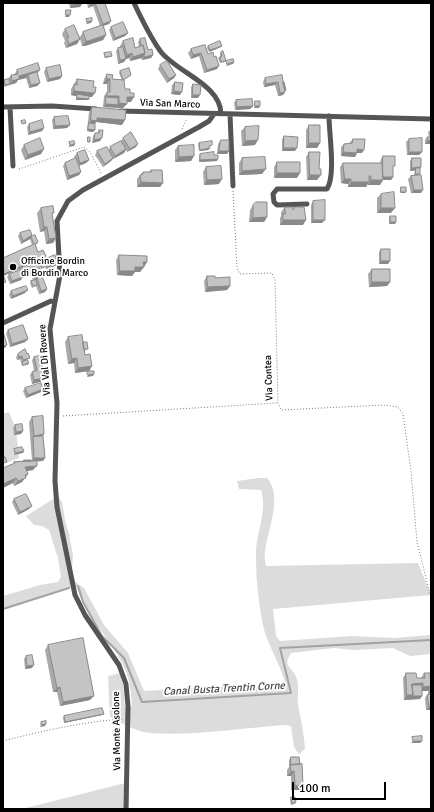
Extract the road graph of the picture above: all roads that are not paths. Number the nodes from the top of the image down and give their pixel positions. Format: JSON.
{"nodes":[{"id":1,"x":134,"y":3,"type":"edge"},
{"id":2,"x":10,"y":106,"type":"junction"},
{"id":3,"x":3,"y":107,"type":"edge"},
{"id":4,"x":103,"y":110,"type":"edge"},
{"id":5,"x":110,"y":110,"type":"edge"},
{"id":6,"x":214,"y":114,"type":"junction"},
{"id":7,"x":221,"y":114,"type":"junction"},
{"id":8,"x":230,"y":114,"type":"junction"},
{"id":9,"x":329,"y":116,"type":"junction"},
{"id":10,"x":431,"y":119,"type":"edge"},
{"id":11,"x":14,"y":166,"type":"dead end"},
{"id":12,"x":233,"y":186,"type":"road end"},
{"id":13,"x":307,"y":204,"type":"dead end"},
{"id":14,"x":54,"y":302,"type":"junction"},
{"id":15,"x":3,"y":322,"type":"edge"},
{"id":16,"x":75,"y":595,"type":"joint"},
{"id":17,"x":126,"y":809,"type":"edge"}],
"edges":[{"from":1,"to":7,"type":"street"},
{"from":2,"to":3,"type":"street"},
{"from":2,"to":4,"type":"street"},
{"from":2,"to":11,"type":"street"},
{"from":5,"to":6,"type":"street","name":"Via San Marco"},
{"from":6,"to":7,"type":"street","name":"Via San Marco"},
{"from":6,"to":14,"type":"street","name":"Via Val Di Rovere"},
{"from":7,"to":8,"type":"street","name":"Via San Marco"},
{"from":8,"to":9,"type":"street","name":"Via San Marco"},
{"from":8,"to":12,"type":"street"},
{"from":9,"to":10,"type":"street","name":"Via San Marco"},
{"from":9,"to":13,"type":"street"},
{"from":14,"to":15,"type":"street"},
{"from":14,"to":16,"type":"street","name":"Via Val Di Rovere"},
{"from":16,"to":17,"type":"street","name":"Via Monte Asolone"}]}
